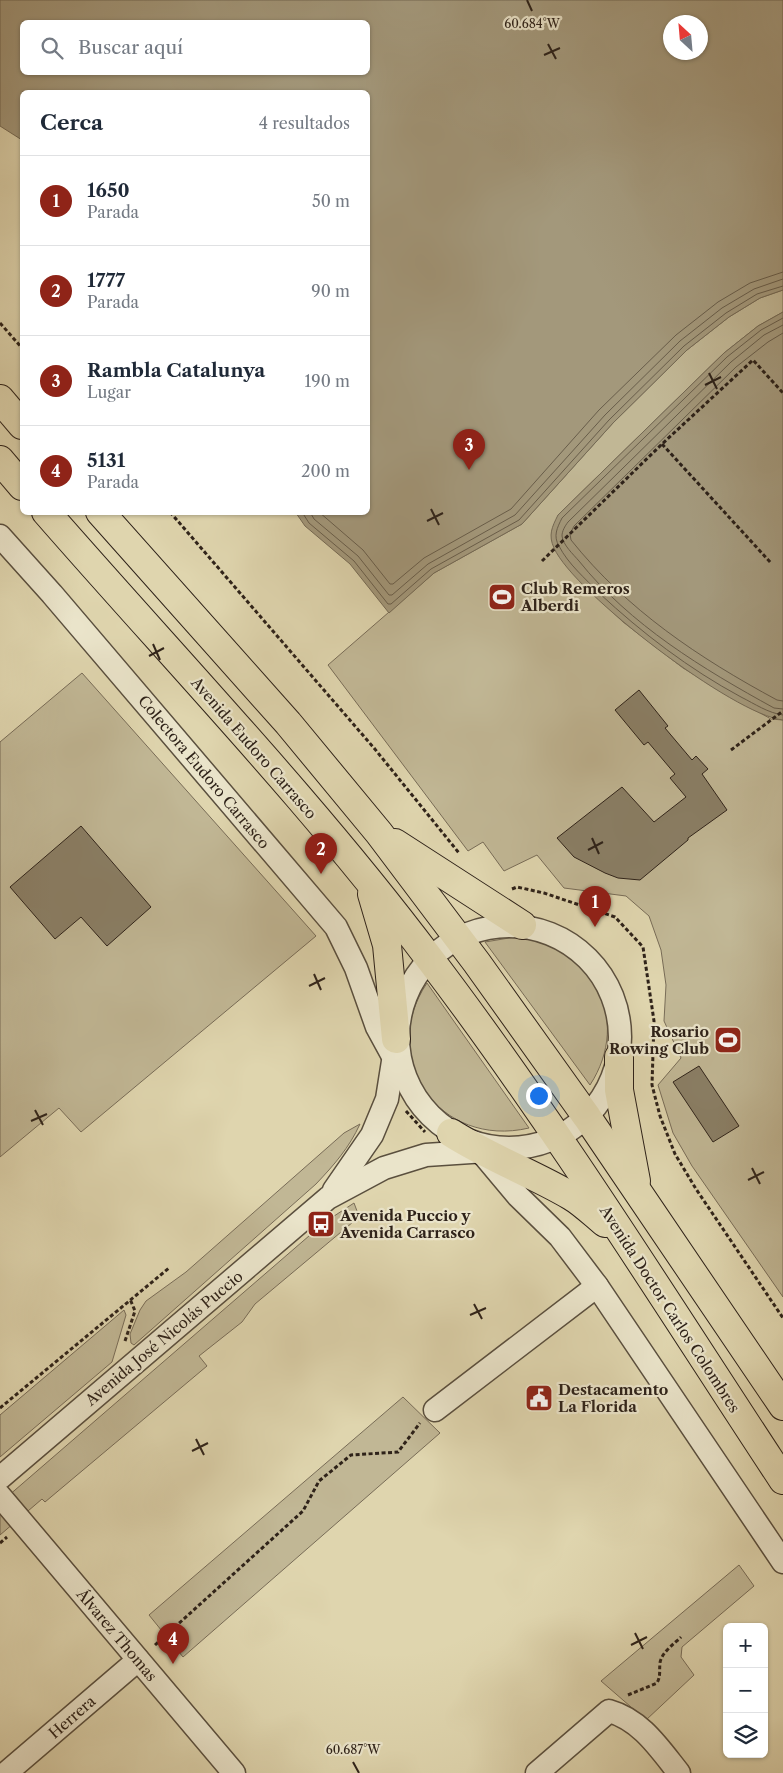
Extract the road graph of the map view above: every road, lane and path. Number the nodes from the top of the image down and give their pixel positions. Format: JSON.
{"nodes":[{"id":1,"x":0,"y":323,"type":"edge"},
{"id":2,"x":20,"y":346,"type":"edge"},
{"id":3,"x":783,"y":393,"type":"edge"},
{"id":4,"x":0,"y":399,"type":"edge"},
{"id":5,"x":20,"y":423,"type":"edge"},
{"id":6,"x":662,"y":444,"type":"junction"},
{"id":7,"x":0,"y":460,"type":"edge"},
{"id":8,"x":20,"y":484,"type":"edge"},
{"id":9,"x":49,"y":515,"type":"edge"},
{"id":10,"x":103,"y":515,"type":"edge"},
{"id":11,"x":0,"y":536,"type":"edge"},
{"id":12,"x":542,"y":561,"type":"dead end"},
{"id":13,"x":771,"y":563,"type":"dead end"},
{"id":14,"x":783,"y":711,"type":"edge"},
{"id":15,"x":731,"y":750,"type":"dead end"},
{"id":16,"x":380,"y":833,"type":"junction"},
{"id":17,"x":368,"y":881,"type":"junction"},
{"id":18,"x":522,"y":925,"type":"junction"},
{"id":19,"x":457,"y":937,"type":"junction"},
{"id":20,"x":429,"y":958,"type":"junction"},
{"id":21,"x":391,"y":1042,"type":"junction"},
{"id":22,"x":619,"y":1057,"type":"junction"},
{"id":23,"x":396,"y":1104,"type":"junction"},
{"id":24,"x":587,"y":1117,"type":"junction"},
{"id":25,"x":440,"y":1135,"type":"junction"},
{"id":26,"x":558,"y":1137,"type":"junction"},
{"id":27,"x":507,"y":1148,"type":"junction"},
{"id":28,"x":480,"y":1152,"type":"junction"},
{"id":29,"x":638,"y":1193,"type":"junction"},
{"id":30,"x":328,"y":1198,"type":"junction"},
{"id":31,"x":623,"y":1238,"type":"junction"},
{"id":32,"x":169,"y":1268,"type":"dead end"},
{"id":33,"x":597,"y":1286,"type":"junction"},
{"id":34,"x":130,"y":1298,"type":"junction"},
{"id":35,"x":120,"y":1376,"type":"junction"},
{"id":36,"x":783,"y":1406,"type":"edge"},
{"id":37,"x":0,"y":1408,"type":"edge"},
{"id":38,"x":435,"y":1410,"type":"joint"},
{"id":39,"x":0,"y":1478,"type":"edge"},
{"id":40,"x":783,"y":1480,"type":"edge"},
{"id":41,"x":0,"y":1496,"type":"edge"},
{"id":42,"x":783,"y":1562,"type":"edge"},
{"id":43,"x":681,"y":1637,"type":"dead end"},
{"id":44,"x":138,"y":1660,"type":"junction"},
{"id":45,"x":609,"y":1711,"type":"junction"},
{"id":46,"x":6,"y":1773,"type":"edge"},
{"id":47,"x":234,"y":1773,"type":"edge"},
{"id":48,"x":537,"y":1773,"type":"edge"},
{"id":49,"x":679,"y":1773,"type":"edge"}],
"edges":[{"from":1,"to":2,"type":"path"},
{"from":3,"to":6,"type":"path"},
{"from":4,"to":5,"type":"main road"},
{"from":6,"to":12,"type":"path"},
{"from":6,"to":13,"type":"path"},
{"from":7,"to":8,"type":"main road"},
{"from":9,"to":17,"type":"main road","name":"Avenida Eudoro Carrasco"},
{"from":10,"to":16,"type":"main road"},
{"from":11,"to":21,"type":"street","name":"Colectora Eudoro Carrasco"},
{"from":14,"to":15,"type":"path"},
{"from":16,"to":18,"type":"main road"},
{"from":16,"to":19,"type":"main road"},
{"from":17,"to":20,"type":"main road","name":"Avenida Eudoro Carrasco"},
{"from":17,"to":21,"type":"main road"},
{"from":18,"to":19,"type":"street","name":"Avenida José Nicolás Puccio"},
{"from":18,"to":22,"type":"street","name":"Avenida José Nicolás Puccio"},
{"from":19,"to":20,"type":"street","name":"Avenida José Nicolás Puccio"},
{"from":19,"to":24,"type":"main road"},
{"from":20,"to":21,"type":"street","name":"Avenida José Nicolás Puccio"},
{"from":20,"to":26,"type":"main road","name":"Avenida Eudoro Carrasco"},
{"from":21,"to":23,"type":"street","name":"Avenida José Nicolás Puccio"},
{"from":21,"to":23,"type":"street","name":"Colectora Eudoro Carrasco"},
{"from":21,"to":25,"type":"street"},
{"from":22,"to":24,"type":"street","name":"Avenida José Nicolás Puccio"},
{"from":22,"to":29,"type":"main road"},
{"from":23,"to":25,"type":"path"},
{"from":23,"to":30,"type":"street","name":"Avenida José Nicolás Puccio"},
{"from":24,"to":26,"type":"street","name":"Avenida José Nicolás Puccio"},
{"from":24,"to":29,"type":"main road"},
{"from":25,"to":27,"type":"street"},
{"from":25,"to":28,"type":"main road"},
{"from":26,"to":27,"type":"street","name":"Avenida José Nicolás Puccio"},
{"from":26,"to":31,"type":"main road","name":"Avenida Doctor Carlos Colombres"},
{"from":27,"to":28,"type":"street","name":"Avenida José Nicolás Puccio"},
{"from":28,"to":30,"type":"street","name":"Avenida José Nicolás Puccio"},
{"from":28,"to":31,"type":"main road"},
{"from":28,"to":33,"type":"street"},
{"from":29,"to":36,"type":"main road"},
{"from":30,"to":35,"type":"street","name":"Avenida José Nicolás Puccio"},
{"from":31,"to":40,"type":"main road","name":"Avenida Doctor Carlos Colombres"},
{"from":32,"to":34,"type":"path"},
{"from":33,"to":38,"type":"street"},
{"from":33,"to":42,"type":"street"},
{"from":34,"to":35,"type":"path"},
{"from":34,"to":37,"type":"path"},
{"from":35,"to":39,"type":"street","name":"Avenida José Nicolás Puccio"},
{"from":38,"to":44,"type":"path"},
{"from":41,"to":44,"type":"street","name":"Álvarez Thomas"},
{"from":43,"to":45,"type":"path"},
{"from":44,"to":46,"type":"street","name":"Herrera"},
{"from":44,"to":47,"type":"street","name":"Álvarez Thomas"},
{"from":45,"to":48,"type":"street"},
{"from":45,"to":49,"type":"street"}]}
